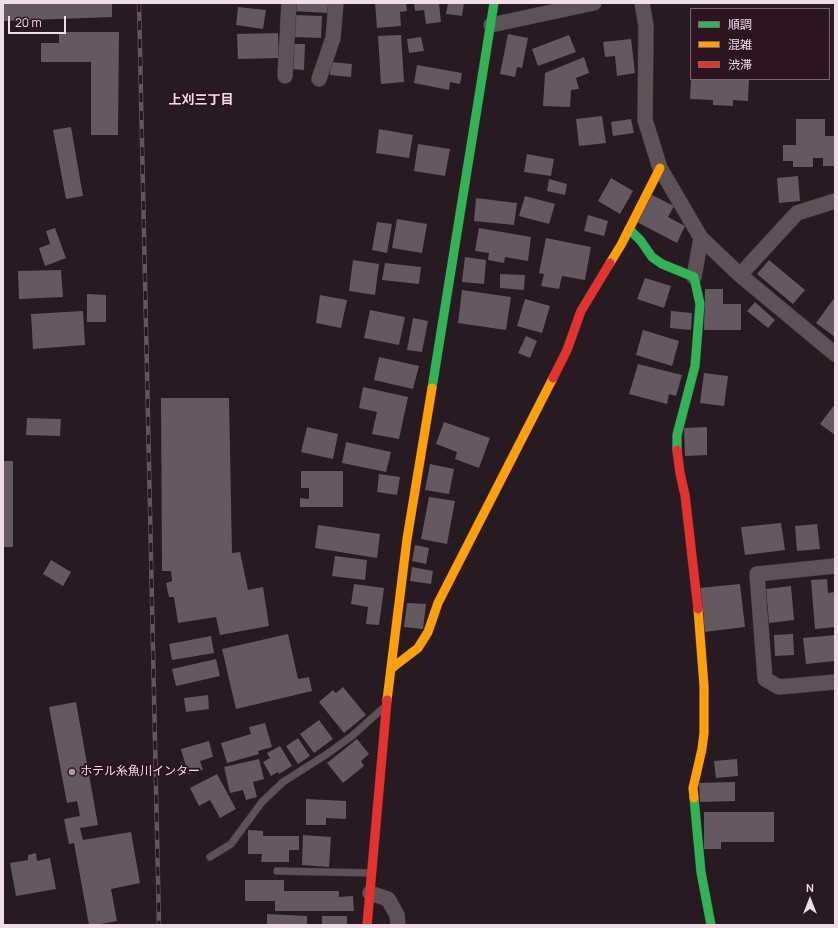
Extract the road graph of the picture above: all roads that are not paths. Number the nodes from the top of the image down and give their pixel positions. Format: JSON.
{"nodes":[{"id":1,"x":289,"y":3,"type":"edge"},
{"id":2,"x":336,"y":3,"type":"edge"},
{"id":3,"x":494,"y":3,"type":"edge"},
{"id":4,"x":594,"y":3,"type":"edge"},
{"id":5,"x":642,"y":3,"type":"edge"},
{"id":6,"x":491,"y":25,"type":"junction"},
{"id":7,"x":284,"y":76,"type":"dead end"},
{"id":8,"x":319,"y":79,"type":"dead end"},
{"id":9,"x":660,"y":168,"type":"junction"},
{"id":10,"x":835,"y":201,"type":"edge"},
{"id":11,"x":629,"y":229,"type":"junction"},
{"id":12,"x":701,"y":238,"type":"junction"},
{"id":13,"x":740,"y":275,"type":"junction"},
{"id":14,"x":694,"y":277,"type":"junction"},
{"id":15,"x":835,"y":354,"type":"edge"},
{"id":16,"x":835,"y":566,"type":"edge"},
{"id":17,"x":392,"y":668,"type":"junction"},
{"id":18,"x":835,"y":682,"type":"edge"},
{"id":19,"x":387,"y":704,"type":"junction"},
{"id":20,"x":210,"y":857,"type":"dead end"},
{"id":21,"x":277,"y":871,"type":"dead end"},
{"id":22,"x":372,"y":873,"type":"junction"},
{"id":23,"x":370,"y":893,"type":"junction"},
{"id":24,"x":367,"y":925,"type":"edge"},
{"id":25,"x":398,"y":925,"type":"edge"},
{"id":26,"x":711,"y":925,"type":"edge"}],
"edges":[{"from":1,"to":7,"type":"street"},
{"from":2,"to":8,"type":"street"},
{"from":3,"to":6,"type":"street"},
{"from":4,"to":6,"type":"street"},
{"from":5,"to":9,"type":"street"},
{"from":6,"to":17,"type":"street"},
{"from":9,"to":11,"type":"street"},
{"from":9,"to":12,"type":"street"},
{"from":10,"to":13,"type":"street"},
{"from":11,"to":14,"type":"street"},
{"from":11,"to":17,"type":"street"},
{"from":12,"to":13,"type":"street"},
{"from":12,"to":14,"type":"street"},
{"from":13,"to":15,"type":"street"},
{"from":14,"to":26,"type":"street"},
{"from":16,"to":18,"type":"street"},
{"from":17,"to":19,"type":"street"},
{"from":19,"to":20,"type":"lane"},
{"from":19,"to":22,"type":"street"},
{"from":21,"to":22,"type":"lane"},
{"from":22,"to":23,"type":"street"},
{"from":23,"to":24,"type":"street"},
{"from":23,"to":25,"type":"street"}]}
